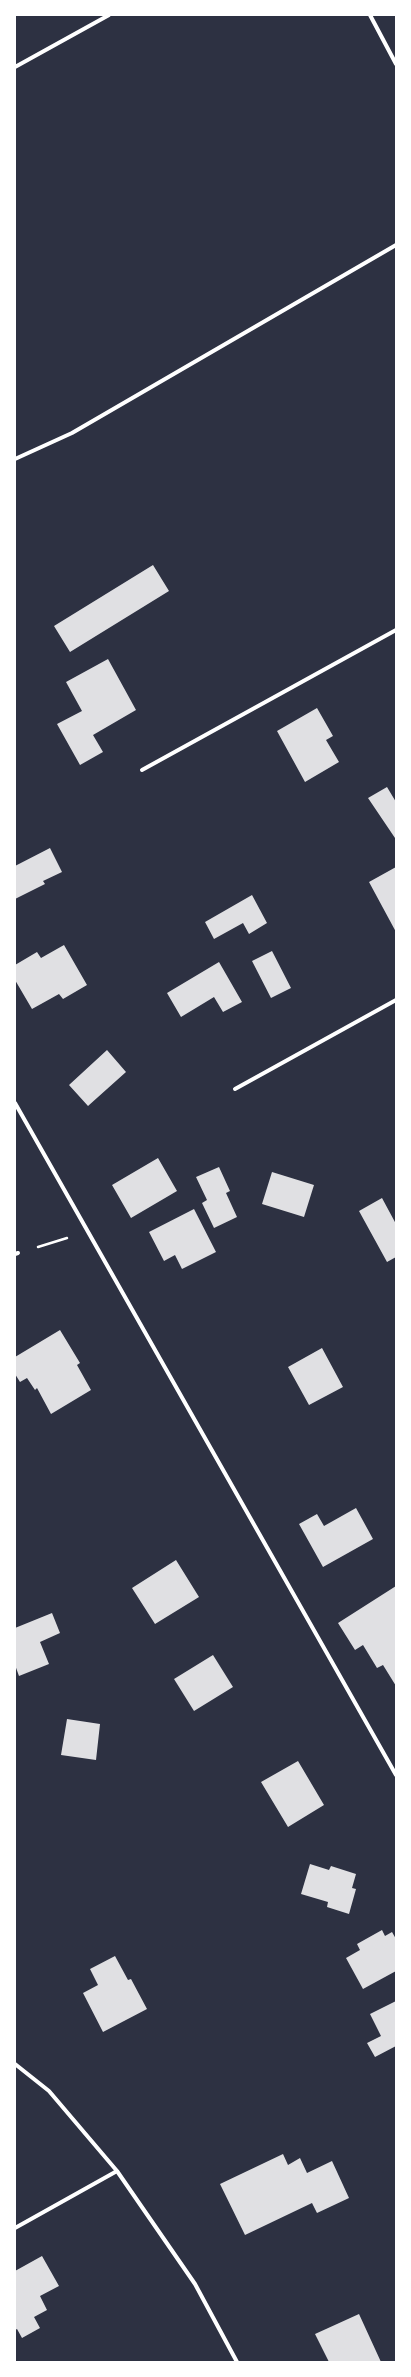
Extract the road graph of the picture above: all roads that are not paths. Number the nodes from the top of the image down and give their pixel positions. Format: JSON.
{"nodes":[{"id":1,"x":109,"y":15,"type":"edge"},
{"id":2,"x":370,"y":15,"type":"edge"},
{"id":3,"x":396,"y":64,"type":"edge"},
{"id":4,"x":15,"y":67,"type":"edge"},
{"id":5,"x":396,"y":245,"type":"edge"},
{"id":6,"x":15,"y":459,"type":"edge"},
{"id":7,"x":396,"y":630,"type":"edge"},
{"id":8,"x":142,"y":770,"type":"dead end"},
{"id":9,"x":396,"y":1000,"type":"edge"},
{"id":10,"x":235,"y":1089,"type":"dead end"},
{"id":11,"x":15,"y":1103,"type":"edge"},
{"id":12,"x":396,"y":1775,"type":"edge"},
{"id":13,"x":15,"y":2064,"type":"edge"},
{"id":14,"x":116,"y":2171,"type":"junction"},
{"id":15,"x":15,"y":2228,"type":"edge"},
{"id":16,"x":237,"y":2362,"type":"edge"}],
"edges":[{"from":1,"to":4,"type":"street"},
{"from":2,"to":3,"type":"street"},
{"from":5,"to":6,"type":"street"},
{"from":7,"to":8,"type":"street"},
{"from":9,"to":10,"type":"street"},
{"from":11,"to":12,"type":"street"},
{"from":13,"to":14,"type":"street"},
{"from":14,"to":15,"type":"street"},
{"from":14,"to":16,"type":"street"}]}
